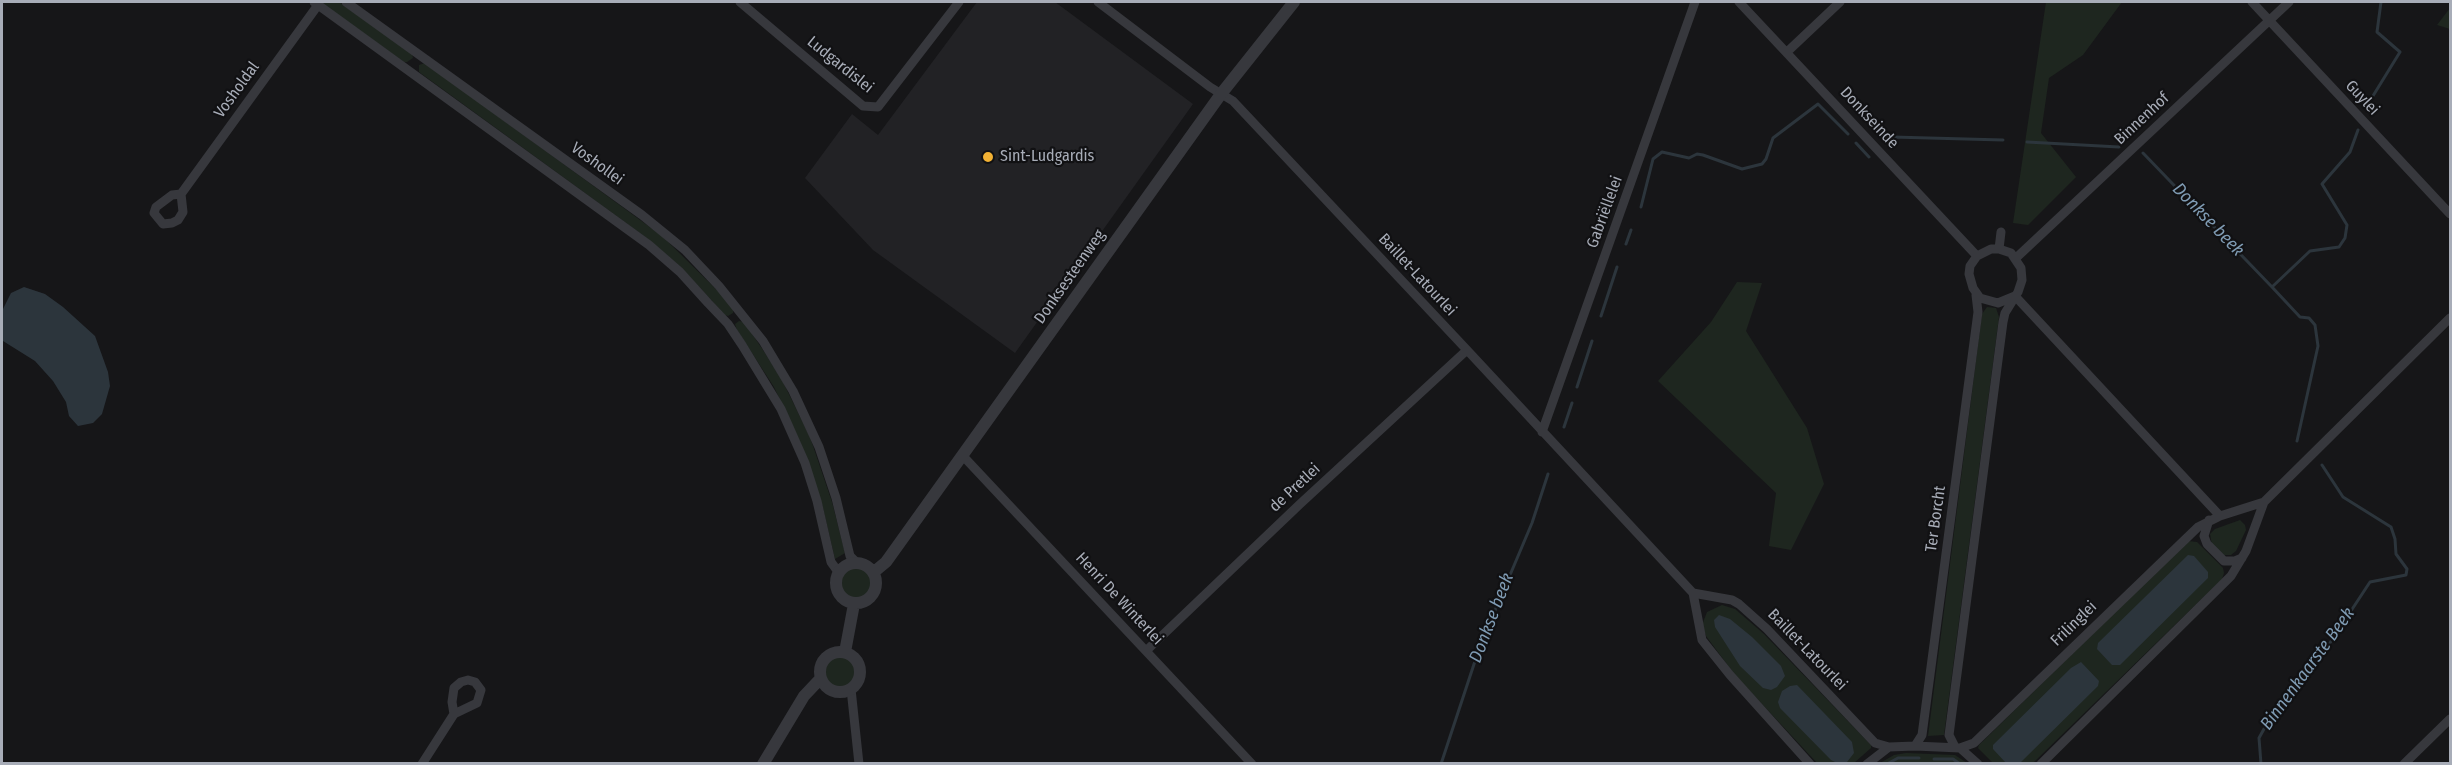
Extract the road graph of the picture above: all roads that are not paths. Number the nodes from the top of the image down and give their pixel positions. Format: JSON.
{"nodes":[{"id":1,"x":346,"y":2,"type":"edge"},
{"id":2,"x":740,"y":2,"type":"edge"},
{"id":3,"x":959,"y":2,"type":"edge"},
{"id":4,"x":1098,"y":2,"type":"edge"},
{"id":5,"x":1294,"y":2,"type":"edge"},
{"id":6,"x":1695,"y":2,"type":"edge"},
{"id":7,"x":1739,"y":2,"type":"edge"},
{"id":8,"x":1840,"y":2,"type":"edge"},
{"id":9,"x":2252,"y":2,"type":"edge"},
{"id":10,"x":2289,"y":2,"type":"edge"},
{"id":11,"x":316,"y":3,"type":"edge"},
{"id":12,"x":2269,"y":20,"type":"junction"},
{"id":13,"x":1787,"y":52,"type":"junction"},
{"id":14,"x":421,"y":56,"type":"junction"},
{"id":15,"x":410,"y":70,"type":"junction"},
{"id":16,"x":1221,"y":94,"type":"junction"},
{"id":17,"x":181,"y":194,"type":"dead end"},
{"id":18,"x":2451,"y":214,"type":"edge"},
{"id":19,"x":2001,"y":232,"type":"dead end"},
{"id":20,"x":1999,"y":249,"type":"junction"},
{"id":21,"x":1977,"y":256,"type":"junction"},
{"id":22,"x":2016,"y":258,"type":"junction"},
{"id":23,"x":1976,"y":293,"type":"junction"},
{"id":24,"x":2015,"y":296,"type":"junction"},
{"id":25,"x":742,"y":313,"type":"junction"},
{"id":26,"x":2451,"y":318,"type":"edge"},
{"id":27,"x":728,"y":324,"type":"junction"},
{"id":28,"x":1467,"y":350,"type":"junction"},
{"id":29,"x":1542,"y":432,"type":"junction"},
{"id":30,"x":963,"y":456,"type":"junction"},
{"id":31,"x":2264,"y":502,"type":"junction"},
{"id":32,"x":2220,"y":516,"type":"junction"},
{"id":33,"x":2210,"y":520,"type":"junction"},
{"id":34,"x":2242,"y":558,"type":"junction"},
{"id":35,"x":857,"y":563,"type":"junction"},
{"id":36,"x":874,"y":572,"type":"junction"},
{"id":37,"x":839,"y":573,"type":"junction"},
{"id":38,"x":1693,"y":593,"type":"junction"},
{"id":39,"x":854,"y":604,"type":"junction"},
{"id":40,"x":1147,"y":650,"type":"junction"},
{"id":41,"x":844,"y":651,"type":"junction"},
{"id":42,"x":821,"y":678,"type":"junction"},
{"id":43,"x":851,"y":688,"type":"junction"},
{"id":44,"x":454,"y":714,"type":"dead end"},
{"id":45,"x":2451,"y":719,"type":"edge"},
{"id":46,"x":1915,"y":746,"type":"junction"},
{"id":47,"x":1889,"y":747,"type":"junction"},
{"id":48,"x":1957,"y":748,"type":"junction"},
{"id":49,"x":422,"y":764,"type":"edge"},
{"id":50,"x":763,"y":764,"type":"edge"},
{"id":51,"x":859,"y":764,"type":"edge"},
{"id":52,"x":1252,"y":764,"type":"edge"},
{"id":53,"x":1810,"y":764,"type":"edge"},
{"id":54,"x":1867,"y":764,"type":"edge"},
{"id":55,"x":1978,"y":764,"type":"edge"},
{"id":56,"x":2041,"y":764,"type":"edge"},
{"id":57,"x":2404,"y":764,"type":"edge"}],
"edges":[{"from":1,"to":14,"type":"street","name":"Voshollei"},
{"from":2,"to":3,"type":"street","name":"Ludgardislei"},
{"from":4,"to":16,"type":"street","name":"Baillet-Latourlei"},
{"from":5,"to":16,"type":"street","name":"Donksesteenweg"},
{"from":6,"to":29,"type":"street","name":"Gabriëllelei"},
{"from":7,"to":13,"type":"street","name":"Donkseinde"},
{"from":8,"to":13,"type":"street"},
{"from":9,"to":12,"type":"street","name":"Guylei"},
{"from":10,"to":12,"type":"street","name":"Binnenhof"},
{"from":11,"to":15,"type":"street","name":"Voshollei"},
{"from":11,"to":17,"type":"street","name":"Vosholdal"},
{"from":12,"to":18,"type":"street","name":"Guylei"},
{"from":12,"to":22,"type":"street","name":"Binnenhof"},
{"from":13,"to":21,"type":"street","name":"Donkseinde"},
{"from":14,"to":15,"type":"street"},
{"from":14,"to":25,"type":"street","name":"Voshollei"},
{"from":15,"to":27,"type":"street","name":"Voshollei"},
{"from":16,"to":28,"type":"street","name":"Baillet-Latourlei"},
{"from":16,"to":30,"type":"street","name":"Donksesteenweg"},
{"from":19,"to":20,"type":"street"},
{"from":20,"to":21,"type":"street"},
{"from":20,"to":22,"type":"street"},
{"from":21,"to":23,"type":"street"},
{"from":22,"to":24,"type":"street"},
{"from":23,"to":24,"type":"street"},
{"from":23,"to":46,"type":"street","name":"Ter Borcht"},
{"from":24,"to":32,"type":"street"},
{"from":24,"to":48,"type":"street"},
{"from":25,"to":27,"type":"street"},
{"from":25,"to":35,"type":"street","name":"Voshollei"},
{"from":26,"to":31,"type":"street","name":"Frilinglei"},
{"from":27,"to":37,"type":"street","name":"Voshollei"},
{"from":28,"to":29,"type":"street","name":"Baillet-Latourlei"},
{"from":28,"to":40,"type":"street","name":"de Pretlei"},
{"from":29,"to":38,"type":"street","name":"Baillet-Latourlei"},
{"from":30,"to":36,"type":"street","name":"Donksesteenweg"},
{"from":30,"to":40,"type":"street","name":"Henri De Winterlei"},
{"from":31,"to":32,"type":"street","name":"Frilinglei"},
{"from":31,"to":34,"type":"street","name":"Frilinglei"},
{"from":32,"to":33,"type":"street","name":"Frilinglei"},
{"from":33,"to":34,"type":"street"},
{"from":33,"to":48,"type":"street","name":"Frilinglei"},
{"from":34,"to":56,"type":"street","name":"Frilinglei"},
{"from":35,"to":36,"type":"street"},
{"from":35,"to":37,"type":"street"},
{"from":36,"to":39,"type":"street"},
{"from":37,"to":39,"type":"street"},
{"from":38,"to":47,"type":"street","name":"Baillet-Latourlei"},
{"from":38,"to":53,"type":"street"},
{"from":39,"to":41,"type":"street"},
{"from":40,"to":52,"type":"street","name":"Henri De Winterlei"},
{"from":41,"to":42,"type":"street"},
{"from":41,"to":43,"type":"street"},
{"from":42,"to":43,"type":"street"},
{"from":42,"to":50,"type":"street"},
{"from":43,"to":51,"type":"street"},
{"from":44,"to":49,"type":"street"},
{"from":45,"to":57,"type":"street"},
{"from":46,"to":47,"type":"street"},
{"from":46,"to":48,"type":"street"},
{"from":47,"to":54,"type":"street"},
{"from":48,"to":55,"type":"street"}]}
